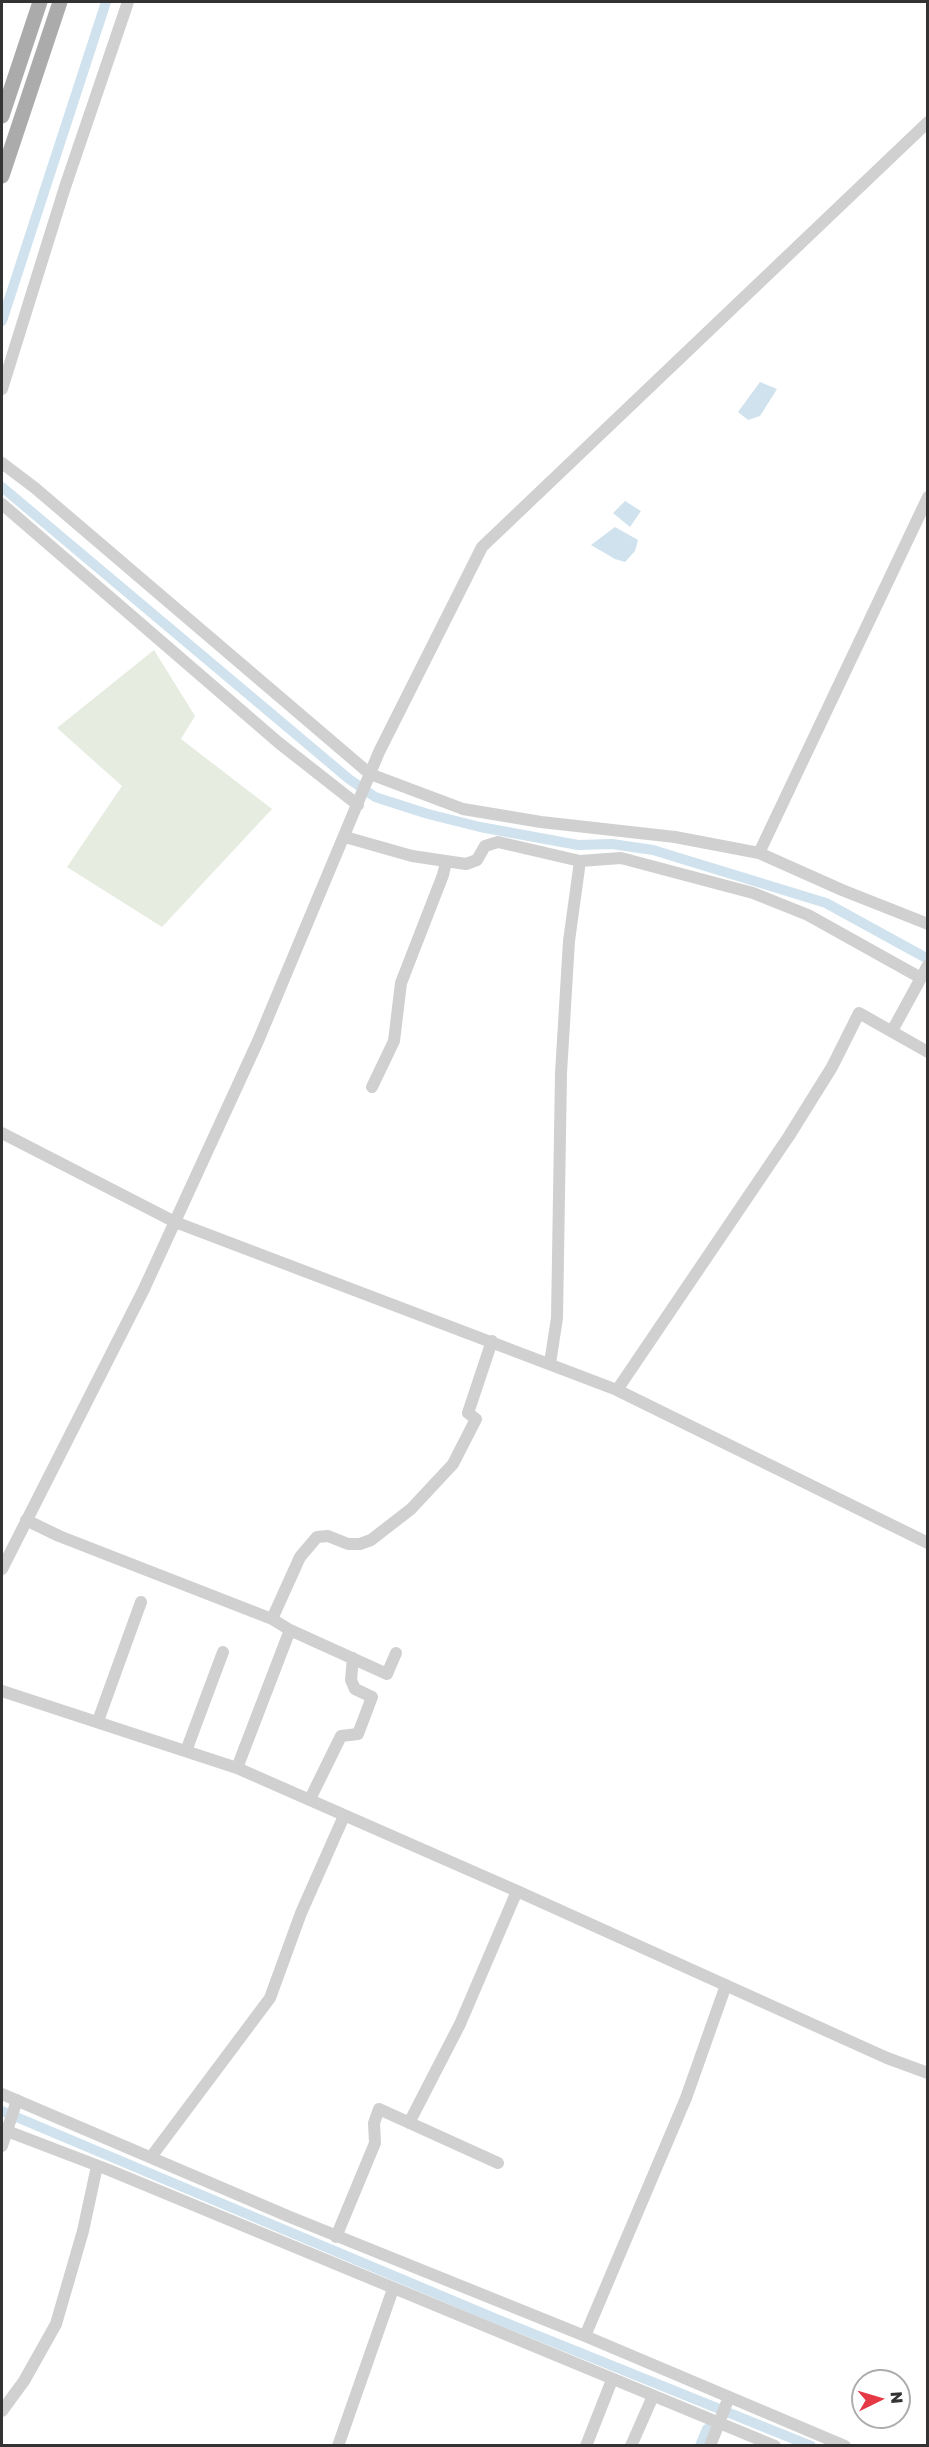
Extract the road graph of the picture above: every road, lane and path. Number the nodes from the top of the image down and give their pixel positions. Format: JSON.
{"nodes":[{"id":1,"x":40,"y":2,"type":"edge"},
{"id":2,"x":60,"y":2,"type":"edge"},
{"id":3,"x":128,"y":2,"type":"edge"},
{"id":4,"x":2,"y":117,"type":"edge"},
{"id":5,"x":927,"y":122,"type":"edge"},
{"id":6,"x":2,"y":176,"type":"edge"},
{"id":7,"x":2,"y":389,"type":"edge"},
{"id":8,"x":2,"y":463,"type":"edge"},
{"id":9,"x":927,"y":497,"type":"edge"},
{"id":10,"x":2,"y":504,"type":"edge"},
{"id":11,"x":369,"y":776,"type":"junction"},
{"id":12,"x":359,"y":803,"type":"junction"},
{"id":13,"x":345,"y":837,"type":"junction"},
{"id":14,"x":759,"y":853,"type":"junction"},
{"id":15,"x":580,"y":861,"type":"junction"},
{"id":16,"x":446,"y":862,"type":"junction"},
{"id":17,"x":927,"y":924,"type":"edge"},
{"id":18,"x":927,"y":965,"type":"edge"},
{"id":19,"x":921,"y":978,"type":"junction"},
{"id":20,"x":892,"y":1031,"type":"junction"},
{"id":21,"x":927,"y":1052,"type":"edge"},
{"id":22,"x":372,"y":1087,"type":"dead end"},
{"id":23,"x":2,"y":1133,"type":"edge"},
{"id":24,"x":175,"y":1222,"type":"junction"},
{"id":25,"x":492,"y":1341,"type":"junction"},
{"id":26,"x":550,"y":1363,"type":"junction"},
{"id":27,"x":617,"y":1390,"type":"junction"},
{"id":28,"x":26,"y":1520,"type":"junction"},
{"id":29,"x":927,"y":1542,"type":"edge"},
{"id":30,"x":2,"y":1569,"type":"edge"},
{"id":31,"x":141,"y":1602,"type":"dead end"},
{"id":32,"x":272,"y":1619,"type":"junction"},
{"id":33,"x":290,"y":1630,"type":"junction"},
{"id":34,"x":223,"y":1652,"type":"dead end"},
{"id":35,"x":396,"y":1653,"type":"dead end"},
{"id":36,"x":353,"y":1658,"type":"junction"},
{"id":37,"x":2,"y":1691,"type":"edge"},
{"id":38,"x":98,"y":1721,"type":"junction"},
{"id":39,"x":186,"y":1751,"type":"junction"},
{"id":40,"x":237,"y":1768,"type":"junction"},
{"id":41,"x":310,"y":1799,"type":"junction"},
{"id":42,"x":344,"y":1816,"type":"junction"},
{"id":43,"x":517,"y":1891,"type":"junction"},
{"id":44,"x":726,"y":1985,"type":"junction"},
{"id":45,"x":927,"y":2073,"type":"edge"},
{"id":46,"x":2,"y":2094,"type":"edge"},
{"id":47,"x":16,"y":2103,"type":"junction"},
{"id":48,"x":410,"y":2123,"type":"junction"},
{"id":49,"x":6,"y":2128,"type":"edge"},
{"id":50,"x":2,"y":2146,"type":"edge"},
{"id":51,"x":151,"y":2157,"type":"junction"},
{"id":52,"x":498,"y":2163,"type":"dead end"},
{"id":53,"x":97,"y":2166,"type":"junction"},
{"id":54,"x":336,"y":2237,"type":"junction"},
{"id":55,"x":393,"y":2289,"type":"junction"},
{"id":56,"x":585,"y":2336,"type":"junction"},
{"id":57,"x":612,"y":2380,"type":"junction"},
{"id":58,"x":653,"y":2396,"type":"junction"},
{"id":59,"x":729,"y":2397,"type":"junction"},
{"id":60,"x":2,"y":2411,"type":"edge"},
{"id":61,"x":720,"y":2423,"type":"junction"},
{"id":62,"x":338,"y":2445,"type":"edge"},
{"id":63,"x":586,"y":2445,"type":"edge"},
{"id":64,"x":631,"y":2445,"type":"edge"},
{"id":65,"x":710,"y":2445,"type":"edge"},
{"id":66,"x":775,"y":2445,"type":"edge"},
{"id":67,"x":845,"y":2445,"type":"edge"}],
"edges":[{"from":1,"to":4,"type":"main road"},
{"from":2,"to":6,"type":"main road"},
{"from":3,"to":7,"type":"street"},
{"from":5,"to":11,"type":"street"},
{"from":8,"to":11,"type":"street"},
{"from":9,"to":14,"type":"street"},
{"from":10,"to":12,"type":"street"},
{"from":11,"to":12,"type":"street"},
{"from":11,"to":14,"type":"street"},
{"from":12,"to":13,"type":"street"},
{"from":13,"to":16,"type":"street"},
{"from":13,"to":24,"type":"street"},
{"from":14,"to":17,"type":"street"},
{"from":15,"to":16,"type":"street"},
{"from":15,"to":19,"type":"street"},
{"from":15,"to":26,"type":"street"},
{"from":16,"to":22,"type":"street"},
{"from":18,"to":19,"type":"street"},
{"from":19,"to":20,"type":"street"},
{"from":20,"to":21,"type":"street"},
{"from":20,"to":27,"type":"street"},
{"from":23,"to":24,"type":"street"},
{"from":24,"to":25,"type":"street"},
{"from":24,"to":28,"type":"street"},
{"from":25,"to":26,"type":"street"},
{"from":25,"to":32,"type":"street"},
{"from":26,"to":27,"type":"street"},
{"from":27,"to":29,"type":"street"},
{"from":28,"to":30,"type":"street"},
{"from":28,"to":32,"type":"street"},
{"from":31,"to":38,"type":"street"},
{"from":32,"to":33,"type":"street"},
{"from":33,"to":36,"type":"street"},
{"from":33,"to":40,"type":"street"},
{"from":34,"to":39,"type":"street"},
{"from":35,"to":36,"type":"street"},
{"from":36,"to":41,"type":"street"},
{"from":37,"to":38,"type":"street"},
{"from":38,"to":39,"type":"street"},
{"from":39,"to":40,"type":"street"},
{"from":40,"to":41,"type":"street"},
{"from":41,"to":42,"type":"street"},
{"from":42,"to":43,"type":"street"},
{"from":42,"to":51,"type":"street"},
{"from":43,"to":44,"type":"street"},
{"from":43,"to":48,"type":"street"},
{"from":44,"to":45,"type":"street"},
{"from":44,"to":56,"type":"street"},
{"from":46,"to":47,"type":"street"},
{"from":47,"to":49,"type":"street"},
{"from":47,"to":51,"type":"street"},
{"from":48,"to":52,"type":"street"},
{"from":48,"to":54,"type":"street"},
{"from":49,"to":50,"type":"street"},
{"from":49,"to":53,"type":"street"},
{"from":51,"to":54,"type":"street"},
{"from":53,"to":55,"type":"street"},
{"from":53,"to":60,"type":"street"},
{"from":54,"to":56,"type":"street"},
{"from":55,"to":57,"type":"street"},
{"from":55,"to":62,"type":"street"},
{"from":56,"to":59,"type":"street"},
{"from":57,"to":58,"type":"street"},
{"from":57,"to":63,"type":"street"},
{"from":58,"to":61,"type":"street"},
{"from":58,"to":64,"type":"street"},
{"from":59,"to":61,"type":"street"},
{"from":59,"to":67,"type":"street"},
{"from":61,"to":65,"type":"street"},
{"from":61,"to":66,"type":"street"}]}
